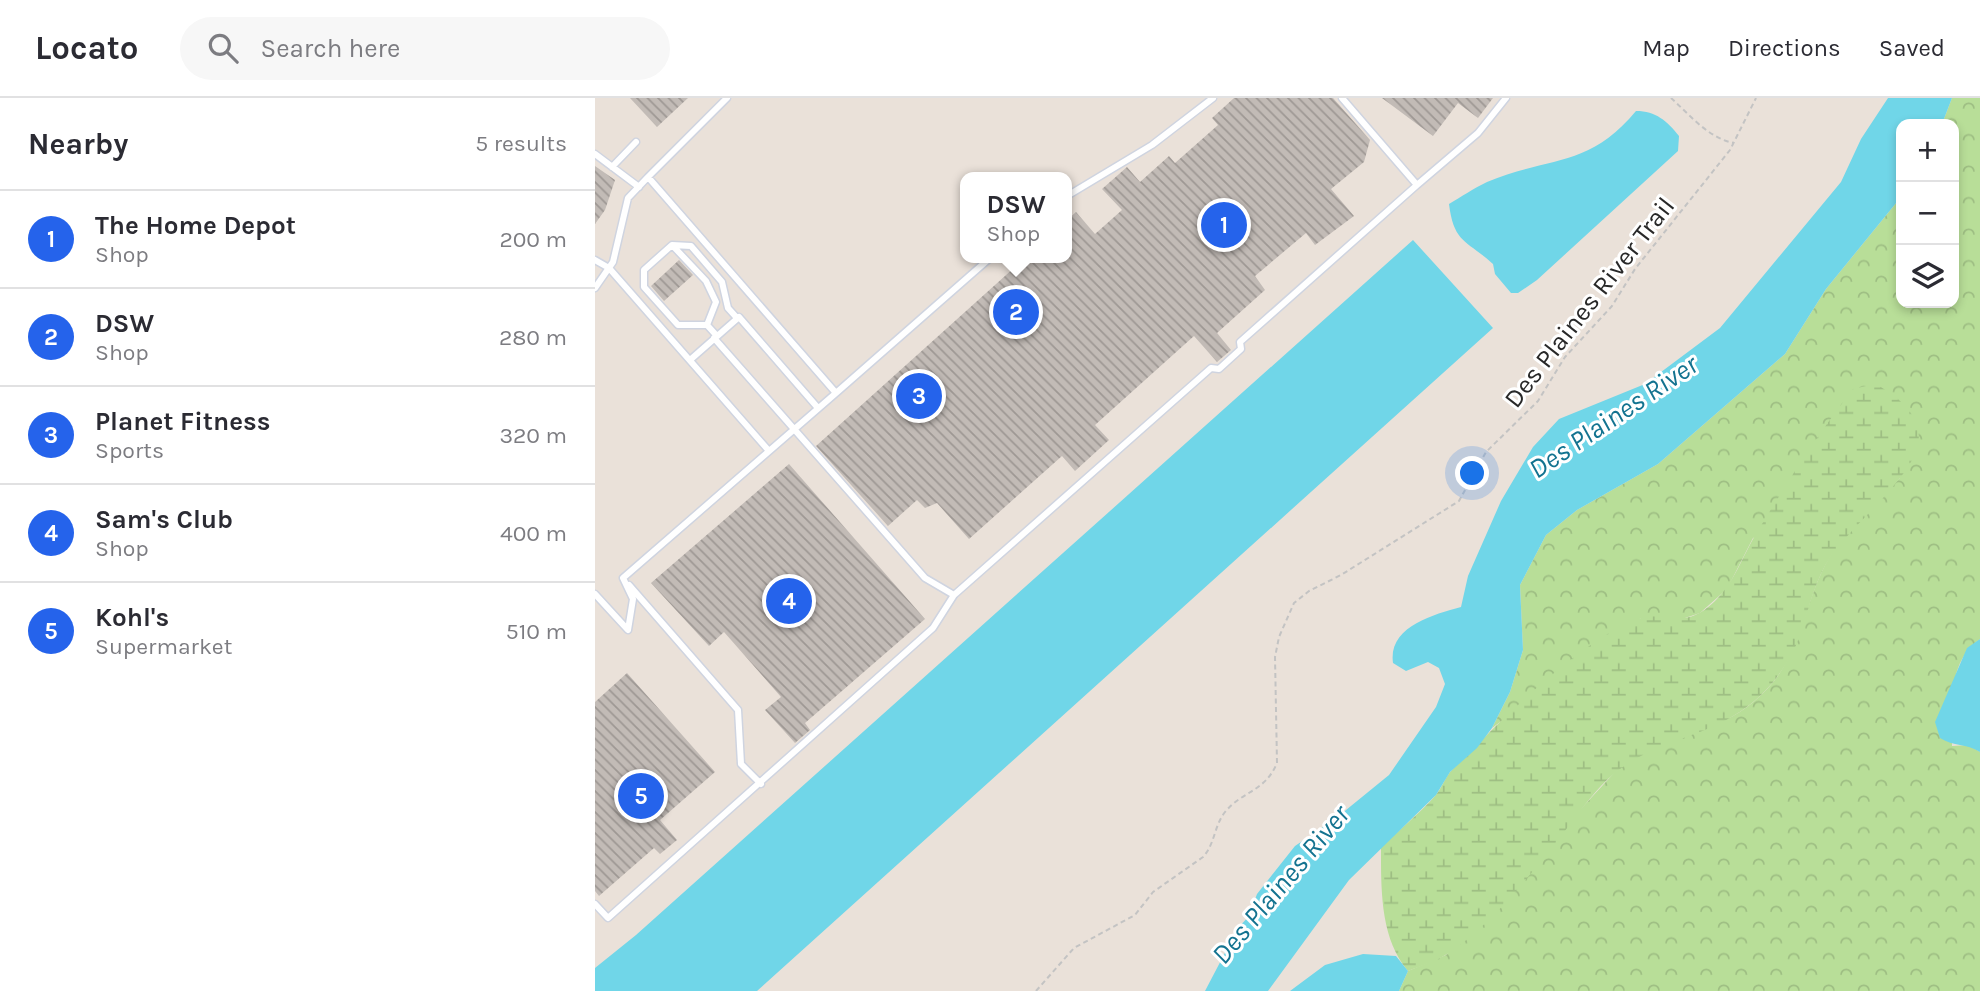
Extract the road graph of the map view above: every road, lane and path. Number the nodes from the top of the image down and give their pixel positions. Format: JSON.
{"nodes":[{"id":1,"x":727,"y":98,"type":"edge"},
{"id":2,"x":1213,"y":98,"type":"edge"},
{"id":3,"x":1342,"y":98,"type":"edge"},
{"id":4,"x":1506,"y":98,"type":"edge"},
{"id":5,"x":1671,"y":98,"type":"edge"},
{"id":6,"x":1756,"y":98,"type":"edge"},
{"id":7,"x":636,"y":142,"type":"dead end"},
{"id":8,"x":1734,"y":143,"type":"junction"},
{"id":9,"x":595,"y":154,"type":"edge"},
{"id":10,"x":612,"y":167,"type":"junction"},
{"id":11,"x":648,"y":177,"type":"junction"},
{"id":12,"x":1417,"y":185,"type":"junction"},
{"id":13,"x":639,"y":187,"type":"junction"},
{"id":14,"x":1072,"y":192,"type":"edge"},
{"id":15,"x":672,"y":245,"type":"junction"},
{"id":16,"x":595,"y":260,"type":"edge"},
{"id":17,"x":984,"y":263,"type":"edge"},
{"id":18,"x":609,"y":268,"type":"junction"},
{"id":19,"x":595,"y":288,"type":"edge"},
{"id":20,"x":737,"y":318,"type":"junction"},
{"id":21,"x":707,"y":325,"type":"junction"},
{"id":22,"x":716,"y":337,"type":"junction"},
{"id":23,"x":690,"y":360,"type":"junction"},
{"id":24,"x":836,"y":393,"type":"junction"},
{"id":25,"x":818,"y":408,"type":"junction"},
{"id":26,"x":793,"y":430,"type":"junction"},
{"id":27,"x":769,"y":451,"type":"junction"},
{"id":28,"x":623,"y":578,"type":"junction"},
{"id":29,"x":595,"y":594,"type":"edge"},
{"id":30,"x":954,"y":595,"type":"junction"},
{"id":31,"x":761,"y":784,"type":"junction"},
{"id":32,"x":595,"y":904,"type":"edge"},
{"id":33,"x":1036,"y":991,"type":"edge"}],
"edges":[{"from":1,"to":11,"type":"lane"},
{"from":2,"to":14,"type":"lane"},
{"from":3,"to":12,"type":"lane"},
{"from":4,"to":12,"type":"lane"},
{"from":5,"to":8,"type":"path"},
{"from":6,"to":8,"type":"path","name":"Des Plaines River Trail"},
{"from":7,"to":10,"type":"lane"},
{"from":8,"to":33,"type":"path","name":"Des Plaines River Trail"},
{"from":9,"to":10,"type":"lane"},
{"from":10,"to":13,"type":"lane"},
{"from":11,"to":13,"type":"lane"},
{"from":11,"to":24,"type":"lane"},
{"from":12,"to":30,"type":"lane"},
{"from":13,"to":18,"type":"lane"},
{"from":15,"to":20,"type":"lane"},
{"from":15,"to":21,"type":"lane"},
{"from":15,"to":21,"type":"lane"},
{"from":16,"to":18,"type":"lane"},
{"from":17,"to":24,"type":"lane"},
{"from":18,"to":19,"type":"lane"},
{"from":18,"to":23,"type":"lane"},
{"from":20,"to":22,"type":"lane"},
{"from":20,"to":25,"type":"lane"},
{"from":21,"to":22,"type":"lane"},
{"from":22,"to":23,"type":"lane"},
{"from":22,"to":26,"type":"lane"},
{"from":23,"to":27,"type":"lane"},
{"from":24,"to":25,"type":"lane"},
{"from":25,"to":26,"type":"lane"},
{"from":26,"to":27,"type":"lane"},
{"from":26,"to":30,"type":"lane"},
{"from":27,"to":28,"type":"lane"},
{"from":28,"to":29,"type":"lane"},
{"from":28,"to":31,"type":"lane"},
{"from":30,"to":31,"type":"lane"},
{"from":31,"to":32,"type":"lane"}]}
